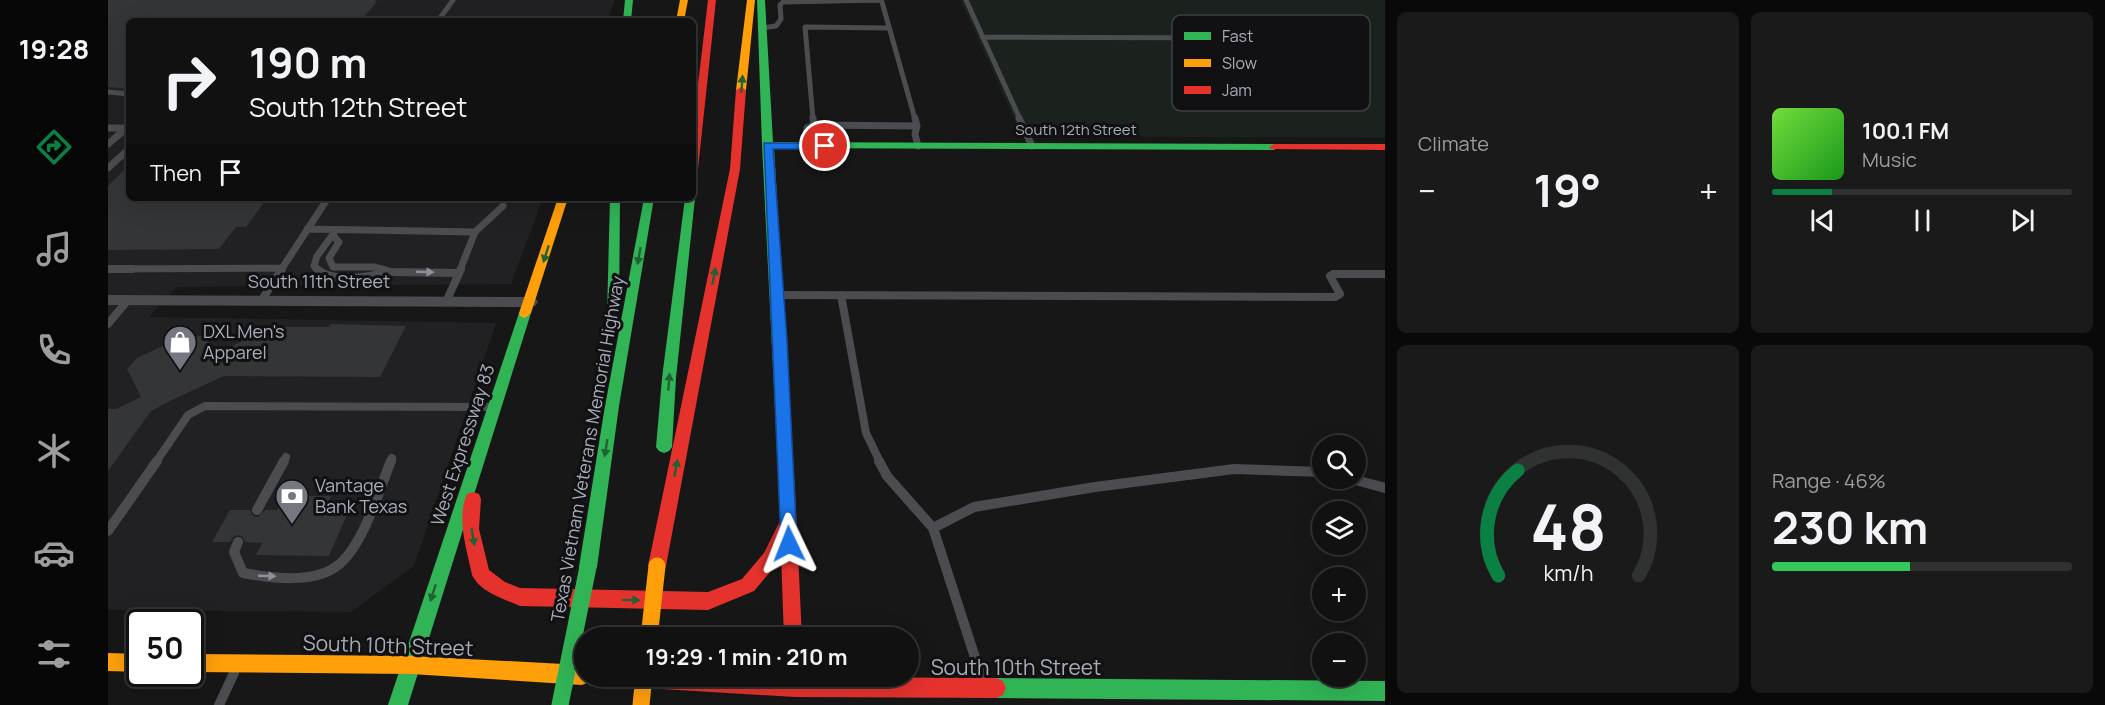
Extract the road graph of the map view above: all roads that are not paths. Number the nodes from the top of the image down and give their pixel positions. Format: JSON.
{"nodes":[{"id":1,"x":453,"y":0,"type":"edge"},
{"id":2,"x":628,"y":0,"type":"edge"},
{"id":3,"x":684,"y":0,"type":"edge"},
{"id":4,"x":712,"y":0,"type":"edge"},
{"id":5,"x":751,"y":0,"type":"edge"},
{"id":6,"x":761,"y":0,"type":"edge"},
{"id":7,"x":966,"y":0,"type":"edge"},
{"id":8,"x":881,"y":1,"type":"edge"},
{"id":9,"x":440,"y":18,"type":"edge"},
{"id":10,"x":621,"y":18,"type":"edge"},
{"id":11,"x":627,"y":18,"type":"edge"},
{"id":12,"x":681,"y":18,"type":"edge"},
{"id":13,"x":762,"y":28,"type":"junction"},
{"id":14,"x":889,"y":28,"type":"junction"},
{"id":15,"x":982,"y":37,"type":"junction"},
{"id":16,"x":1172,"y":38,"type":"edge"},
{"id":17,"x":108,"y":92,"type":"edge"},
{"id":18,"x":126,"y":94,"type":"edge"},
{"id":19,"x":814,"y":125,"type":"junction"},
{"id":20,"x":917,"y":126,"type":"junction"},
{"id":21,"x":126,"y":127,"type":"edge"},
{"id":22,"x":108,"y":128,"type":"edge"},
{"id":23,"x":126,"y":129,"type":"edge"},
{"id":24,"x":696,"y":142,"type":"edge"},
{"id":25,"x":108,"y":144,"type":"edge"},
{"id":26,"x":767,"y":146,"type":"junction"},
{"id":27,"x":805,"y":146,"type":"junction"},
{"id":28,"x":918,"y":146,"type":"junction"},
{"id":29,"x":1032,"y":146,"type":"junction"},
{"id":30,"x":1385,"y":147,"type":"edge"},
{"id":31,"x":126,"y":152,"type":"edge"},
{"id":32,"x":108,"y":168,"type":"edge"},
{"id":33,"x":325,"y":201,"type":"edge"},
{"id":34,"x":562,"y":201,"type":"edge"},
{"id":35,"x":615,"y":201,"type":"edge"},
{"id":36,"x":648,"y":201,"type":"edge"},
{"id":37,"x":690,"y":201,"type":"edge"},
{"id":38,"x":503,"y":206,"type":"dead end"},
{"id":39,"x":307,"y":229,"type":"junction"},
{"id":40,"x":475,"y":232,"type":"junction"},
{"id":41,"x":334,"y":233,"type":"junction"},
{"id":42,"x":282,"y":268,"type":"junction"},
{"id":43,"x":108,"y":269,"type":"edge"},
{"id":44,"x":391,"y":272,"type":"junction"},
{"id":45,"x":459,"y":273,"type":"junction"},
{"id":46,"x":1385,"y":274,"type":"edge"},
{"id":47,"x":777,"y":295,"type":"junction"},
{"id":48,"x":842,"y":295,"type":"junction"},
{"id":49,"x":108,"y":300,"type":"edge"},
{"id":50,"x":128,"y":300,"type":"junction"},
{"id":51,"x":261,"y":301,"type":"junction"},
{"id":52,"x":446,"y":302,"type":"junction"},
{"id":53,"x":530,"y":302,"type":"junction"},
{"id":54,"x":108,"y":324,"type":"edge"},
{"id":55,"x":612,"y":406,"type":"junction"},
{"id":56,"x":494,"y":407,"type":"junction"},
{"id":57,"x":286,"y":457,"type":"dead end"},
{"id":58,"x":392,"y":458,"type":"dead end"},
{"id":59,"x":476,"y":458,"type":"junction"},
{"id":60,"x":1312,"y":472,"type":"edge"},
{"id":61,"x":1366,"y":483,"type":"edge"},
{"id":62,"x":1385,"y":488,"type":"edge"},
{"id":63,"x":257,"y":510,"type":"dead end"},
{"id":64,"x":788,"y":521,"type":"junction"},
{"id":65,"x":933,"y":528,"type":"junction"},
{"id":66,"x":108,"y":531,"type":"edge"},
{"id":67,"x":238,"y":542,"type":"dead end"},
{"id":68,"x":657,"y":566,"type":"junction"},
{"id":69,"x":650,"y":627,"type":"edge"},
{"id":70,"x":793,"y":627,"type":"edge"},
{"id":71,"x":108,"y":662,"type":"edge"},
{"id":72,"x":126,"y":663,"type":"edge"},
{"id":73,"x":204,"y":663,"type":"edge"},
{"id":74,"x":239,"y":664,"type":"junction"},
{"id":75,"x":411,"y":665,"type":"junction"},
{"id":76,"x":574,"y":674,"type":"edge"},
{"id":77,"x":919,"y":686,"type":"edge"},
{"id":78,"x":643,"y":687,"type":"edge"},
{"id":79,"x":795,"y":687,"type":"edge"},
{"id":80,"x":985,"y":688,"type":"junction"},
{"id":81,"x":1058,"y":689,"type":"junction"},
{"id":82,"x":1125,"y":689,"type":"junction"},
{"id":83,"x":1220,"y":690,"type":"junction"},
{"id":84,"x":1329,"y":691,"type":"junction"},
{"id":85,"x":1365,"y":691,"type":"junction"},
{"id":86,"x":1385,"y":691,"type":"edge"},
{"id":87,"x":219,"y":705,"type":"edge"},
{"id":88,"x":398,"y":705,"type":"edge"},
{"id":89,"x":560,"y":705,"type":"edge"},
{"id":90,"x":641,"y":705,"type":"edge"},
{"id":91,"x":795,"y":705,"type":"edge"},
{"id":92,"x":1061,"y":705,"type":"edge"},
{"id":93,"x":1130,"y":705,"type":"edge"},
{"id":94,"x":1226,"y":705,"type":"edge"},
{"id":95,"x":1337,"y":705,"type":"edge"},
{"id":96,"x":1373,"y":705,"type":"edge"}],
"edges":[{"from":1,"to":9,"type":"lane"},
{"from":2,"to":10,"type":"main road"},
{"from":2,"to":11,"type":"main road"},
{"from":3,"to":12,"type":"main road"},
{"from":4,"to":24,"type":"main road"},
{"from":68,"to":5,"type":"main road","one_way":true},
{"from":6,"to":13,"type":"main road"},
{"from":7,"to":15,"type":"lane"},
{"from":8,"to":13,"type":"lane"},
{"from":8,"to":14,"type":"lane"},
{"from":13,"to":26,"type":"main road"},
{"from":14,"to":19,"type":"lane"},
{"from":14,"to":20,"type":"lane"},
{"from":15,"to":16,"type":"lane"},
{"from":15,"to":29,"type":"lane"},
{"from":17,"to":18,"type":"lane"},
{"from":19,"to":20,"type":"lane"},
{"from":19,"to":27,"type":"lane"},
{"from":20,"to":28,"type":"lane"},
{"from":21,"to":22,"type":"lane"},
{"from":23,"to":25,"type":"lane"},
{"from":26,"to":27,"type":"main road","name":"South 12th Street"},
{"from":26,"to":47,"type":"main road"},
{"from":27,"to":28,"type":"main road","name":"South 12th Street"},
{"from":28,"to":29,"type":"main road","name":"South 12th Street"},
{"from":29,"to":30,"type":"main road","name":"South 12th Street"},
{"from":31,"to":32,"type":"lane"},
{"from":33,"to":39,"type":"lane"},
{"from":34,"to":53,"type":"main road","name":"West Expressway 83","one_way":true},
{"from":35,"to":55,"type":"main road"},
{"from":36,"to":55,"type":"main road","name":"Texas Vietnam Veterans Memorial Highway","one_way":true},
{"from":68,"to":37,"type":"main road","one_way":true},
{"from":38,"to":40,"type":"lane"},
{"from":39,"to":41,"type":"lane"},
{"from":39,"to":42,"type":"lane"},
{"from":40,"to":41,"type":"lane"},
{"from":40,"to":45,"type":"lane"},
{"from":41,"to":44,"type":"lane"},
{"from":41,"to":44,"type":"lane"},
{"from":42,"to":43,"type":"lane"},
{"from":42,"to":51,"type":"lane"},
{"from":44,"to":45,"type":"lane","one_way":true},
{"from":45,"to":52,"type":"lane"},
{"from":46,"to":48,"type":"lane"},
{"from":47,"to":48,"type":"lane"},
{"from":47,"to":64,"type":"main road"},
{"from":48,"to":65,"type":"lane"},
{"from":49,"to":50,"type":"street","name":"South 11th Street"},
{"from":50,"to":51,"type":"street","name":"South 11th Street"},
{"from":50,"to":54,"type":"lane"},
{"from":51,"to":52,"type":"street","name":"South 11th Street"},
{"from":52,"to":53,"type":"street","name":"South 11th Street"},
{"from":53,"to":56,"type":"main road","name":"West Expressway 83"},
{"from":55,"to":89,"type":"main road","name":"Texas Vietnam Veterans Memorial Highway","one_way":true,"bridge":true},
{"from":56,"to":59,"type":"main road","name":"West Expressway 83"},
{"from":56,"to":66,"type":"lane"},
{"from":57,"to":63,"type":"lane"},
{"from":67,"to":58,"type":"lane","one_way":true},
{"from":59,"to":64,"type":"main road","one_way":true},
{"from":59,"to":75,"type":"main road","name":"West Expressway 83","one_way":true},
{"from":60,"to":65,"type":"lane"},
{"from":61,"to":62,"type":"lane"},
{"from":64,"to":70,"type":"main road"},
{"from":65,"to":80,"type":"lane"},
{"from":68,"to":69,"type":"main road","bridge":true},
{"from":71,"to":72,"type":"main road"},
{"from":73,"to":74,"type":"main road","name":"South 10th Street"},
{"from":74,"to":75,"type":"main road","name":"South 10th Street"},
{"from":74,"to":87,"type":"lane"},
{"from":75,"to":76,"type":"main road","name":"South 10th Street"},
{"from":75,"to":88,"type":"main road","name":"West Expressway 83"},
{"from":77,"to":80,"type":"main road","name":"South 10th Street"},
{"from":78,"to":90,"type":"main road","bridge":true},
{"from":79,"to":91,"type":"main road"},
{"from":80,"to":81,"type":"main road","name":"South 10th Street"},
{"from":81,"to":82,"type":"main road","name":"South 10th Street"},
{"from":81,"to":92,"type":"lane"},
{"from":82,"to":83,"type":"main road","name":"South 10th Street"},
{"from":82,"to":93,"type":"lane"},
{"from":83,"to":84,"type":"main road","name":"South 10th Street"},
{"from":83,"to":94,"type":"lane"},
{"from":84,"to":85,"type":"main road","name":"South 10th Street"},
{"from":84,"to":95,"type":"lane"},
{"from":85,"to":86,"type":"main road","name":"South 10th Street"},
{"from":85,"to":96,"type":"lane"}]}
